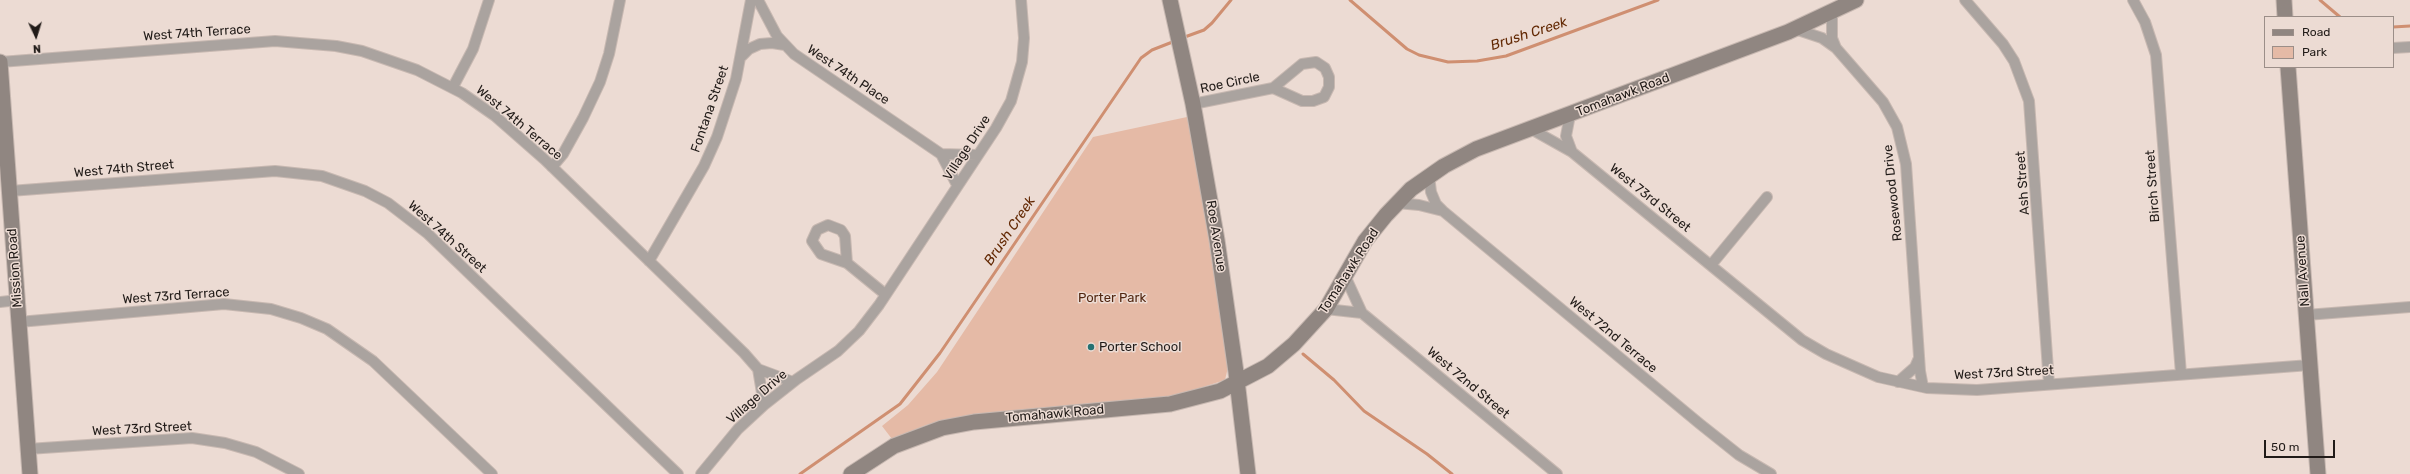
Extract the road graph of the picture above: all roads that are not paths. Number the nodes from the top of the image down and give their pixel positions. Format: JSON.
{"nodes":[{"id":1,"x":489,"y":0,"type":"edge"},
{"id":2,"x":620,"y":0,"type":"edge"},
{"id":3,"x":751,"y":0,"type":"edge"},
{"id":4,"x":758,"y":0,"type":"edge"},
{"id":5,"x":1021,"y":0,"type":"edge"},
{"id":6,"x":1170,"y":0,"type":"edge"},
{"id":7,"x":1856,"y":0,"type":"edge"},
{"id":8,"x":1965,"y":0,"type":"edge"},
{"id":9,"x":2133,"y":0,"type":"edge"},
{"id":10,"x":2284,"y":0,"type":"edge"},
{"id":11,"x":1832,"y":13,"type":"junction"},
{"id":12,"x":2285,"y":16,"type":"edge"},
{"id":13,"x":1795,"y":29,"type":"junction"},
{"id":14,"x":785,"y":45,"type":"junction"},
{"id":15,"x":2410,"y":47,"type":"edge"},
{"id":16,"x":1836,"y":48,"type":"junction"},
{"id":17,"x":2394,"y":48,"type":"edge"},
{"id":18,"x":742,"y":56,"type":"junction"},
{"id":19,"x":0,"y":62,"type":"edge"},
{"id":20,"x":2288,"y":68,"type":"edge"},
{"id":21,"x":453,"y":87,"type":"junction"},
{"id":22,"x":1273,"y":88,"type":"junction"},
{"id":23,"x":1193,"y":104,"type":"junction"},
{"id":24,"x":1570,"y":115,"type":"junction"},
{"id":25,"x":1531,"y":129,"type":"junction"},
{"id":26,"x":3,"y":145,"type":"edge"},
{"id":27,"x":1572,"y":152,"type":"junction"},
{"id":28,"x":941,"y":154,"type":"junction"},
{"id":29,"x":977,"y":155,"type":"junction"},
{"id":30,"x":552,"y":167,"type":"junction"},
{"id":31,"x":1429,"y":175,"type":"junction"},
{"id":32,"x":957,"y":185,"type":"junction"},
{"id":33,"x":10,"y":191,"type":"junction"},
{"id":34,"x":1767,"y":197,"type":"dead end"},
{"id":35,"x":1397,"y":203,"type":"junction"},
{"id":36,"x":1443,"y":211,"type":"junction"},
{"id":37,"x":649,"y":261,"type":"junction"},
{"id":38,"x":847,"y":263,"type":"dead end"},
{"id":39,"x":1711,"y":265,"type":"junction"},
{"id":40,"x":1346,"y":278,"type":"junction"},
{"id":41,"x":885,"y":294,"type":"junction"},
{"id":42,"x":18,"y":300,"type":"junction"},
{"id":43,"x":0,"y":302,"type":"edge"},
{"id":44,"x":2410,"y":307,"type":"edge"},
{"id":45,"x":1326,"y":309,"type":"junction"},
{"id":46,"x":1362,"y":313,"type":"junction"},
{"id":47,"x":2306,"y":315,"type":"junction"},
{"id":48,"x":19,"y":322,"type":"junction"},
{"id":49,"x":1919,"y":357,"type":"junction"},
{"id":50,"x":2310,"y":365,"type":"junction"},
{"id":51,"x":758,"y":370,"type":"junction"},
{"id":52,"x":2181,"y":374,"type":"junction"},
{"id":53,"x":793,"y":382,"type":"junction"},
{"id":54,"x":1238,"y":382,"type":"junction"},
{"id":55,"x":1898,"y":382,"type":"junction"},
{"id":56,"x":2049,"y":384,"type":"junction"},
{"id":57,"x":1923,"y":387,"type":"junction"},
{"id":58,"x":764,"y":405,"type":"junction"},
{"id":59,"x":28,"y":449,"type":"junction"},
{"id":60,"x":30,"y":474,"type":"edge"},
{"id":61,"x":298,"y":474,"type":"edge"},
{"id":62,"x":492,"y":474,"type":"edge"},
{"id":63,"x":678,"y":474,"type":"edge"},
{"id":64,"x":701,"y":474,"type":"edge"},
{"id":65,"x":851,"y":474,"type":"edge"},
{"id":66,"x":1248,"y":474,"type":"edge"},
{"id":67,"x":1557,"y":474,"type":"edge"},
{"id":68,"x":1771,"y":474,"type":"edge"},
{"id":69,"x":2318,"y":474,"type":"edge"}],
"edges":[{"from":1,"to":21,"type":"street"},
{"from":2,"to":30,"type":"street"},
{"from":3,"to":18,"type":"street","name":"Fontana Street"},
{"from":4,"to":14,"type":"street","name":"West 74th Place"},
{"from":5,"to":29,"type":"street","name":"Village Drive"},
{"from":6,"to":23,"type":"main road","name":"Roe Avenue"},
{"from":7,"to":11,"type":"main road","name":"Tomahawk Road"},
{"from":8,"to":56,"type":"street","name":"Ash Street"},
{"from":9,"to":52,"type":"street","name":"Birch Street"},
{"from":10,"to":12,"type":"main road"},
{"from":11,"to":13,"type":"main road","name":"Tomahawk Road"},
{"from":11,"to":16,"type":"street","name":"Rosewood Drive"},
{"from":13,"to":16,"type":"street","name":"Rosewood Drive"},
{"from":13,"to":24,"type":"main road","name":"Tomahawk Road"},
{"from":14,"to":18,"type":"street"},
{"from":14,"to":28,"type":"street","name":"West 74th Place"},
{"from":15,"to":17,"type":"street"},
{"from":16,"to":49,"type":"street","name":"Rosewood Drive"},
{"from":18,"to":37,"type":"street","name":"Fontana Street"},
{"from":19,"to":21,"type":"street","name":"West 74th Terrace"},
{"from":19,"to":26,"type":"main road","name":"Mission Road"},
{"from":20,"to":47,"type":"main road","name":"Nall Avenue"},
{"from":21,"to":30,"type":"street","name":"West 74th Terrace"},
{"from":22,"to":22,"type":"street","name":"Roe Circle"},
{"from":22,"to":23,"type":"street","name":"Roe Circle"},
{"from":23,"to":54,"type":"main road","name":"Roe Avenue"},
{"from":24,"to":25,"type":"main road","name":"Tomahawk Road"},
{"from":24,"to":27,"type":"street"},
{"from":25,"to":27,"type":"street","name":"West 73rd Street"},
{"from":25,"to":31,"type":"main road","name":"Tomahawk Road"},
{"from":26,"to":33,"type":"main road","name":"Mission Road"},
{"from":27,"to":39,"type":"street","name":"West 73rd Street"},
{"from":28,"to":29,"type":"street"},
{"from":28,"to":32,"type":"street","name":"West 74th Place"},
{"from":29,"to":32,"type":"street","name":"Village Drive"},
{"from":30,"to":37,"type":"street","name":"West 74th Terrace"},
{"from":31,"to":35,"type":"main road","name":"Tomahawk Road"},
{"from":31,"to":36,"type":"street","name":"West 72nd Terrace"},
{"from":32,"to":41,"type":"street","name":"Village Drive"},
{"from":33,"to":42,"type":"main road","name":"Mission Road"},
{"from":33,"to":63,"type":"street","name":"West 74th Street"},
{"from":34,"to":39,"type":"street"},
{"from":35,"to":36,"type":"street","name":"West 72nd Terrace"},
{"from":35,"to":40,"type":"main road","name":"Tomahawk Road"},
{"from":36,"to":68,"type":"street","name":"West 72nd Terrace"},
{"from":37,"to":51,"type":"street","name":"West 74th Terrace"},
{"from":38,"to":41,"type":"street"},
{"from":39,"to":55,"type":"street","name":"West 73rd Street"},
{"from":40,"to":45,"type":"main road","name":"Tomahawk Road"},
{"from":40,"to":46,"type":"street","name":"West 72nd Street"},
{"from":41,"to":53,"type":"street","name":"Village Drive"},
{"from":42,"to":43,"type":"street"},
{"from":42,"to":48,"type":"main road","name":"Mission Road"},
{"from":44,"to":47,"type":"street"},
{"from":45,"to":46,"type":"street"},
{"from":45,"to":54,"type":"main road","name":"Tomahawk Road"},
{"from":46,"to":67,"type":"street","name":"West 72nd Street"},
{"from":47,"to":50,"type":"main road","name":"Nall Avenue"},
{"from":48,"to":59,"type":"main road","name":"Mission Road"},
{"from":48,"to":62,"type":"street","name":"West 73rd Terrace"},
{"from":49,"to":55,"type":"street"},
{"from":49,"to":57,"type":"street","name":"Rosewood Drive"},
{"from":50,"to":52,"type":"street","name":"West 73rd Street"},
{"from":50,"to":69,"type":"main road","name":"Nall Avenue"},
{"from":51,"to":53,"type":"street"},
{"from":51,"to":58,"type":"street","name":"West 74th Terrace"},
{"from":52,"to":56,"type":"street","name":"West 73rd Street"},
{"from":53,"to":58,"type":"street","name":"Village Drive"},
{"from":54,"to":65,"type":"main road","name":"Tomahawk Road"},
{"from":54,"to":66,"type":"main road","name":"Roe Avenue"},
{"from":55,"to":57,"type":"street","name":"West 73rd Street"},
{"from":56,"to":57,"type":"street","name":"West 73rd Street"},
{"from":58,"to":64,"type":"street","name":"Village Drive"},
{"from":59,"to":60,"type":"main road","name":"Mission Road"},
{"from":59,"to":61,"type":"street","name":"West 73rd Street"}]}
